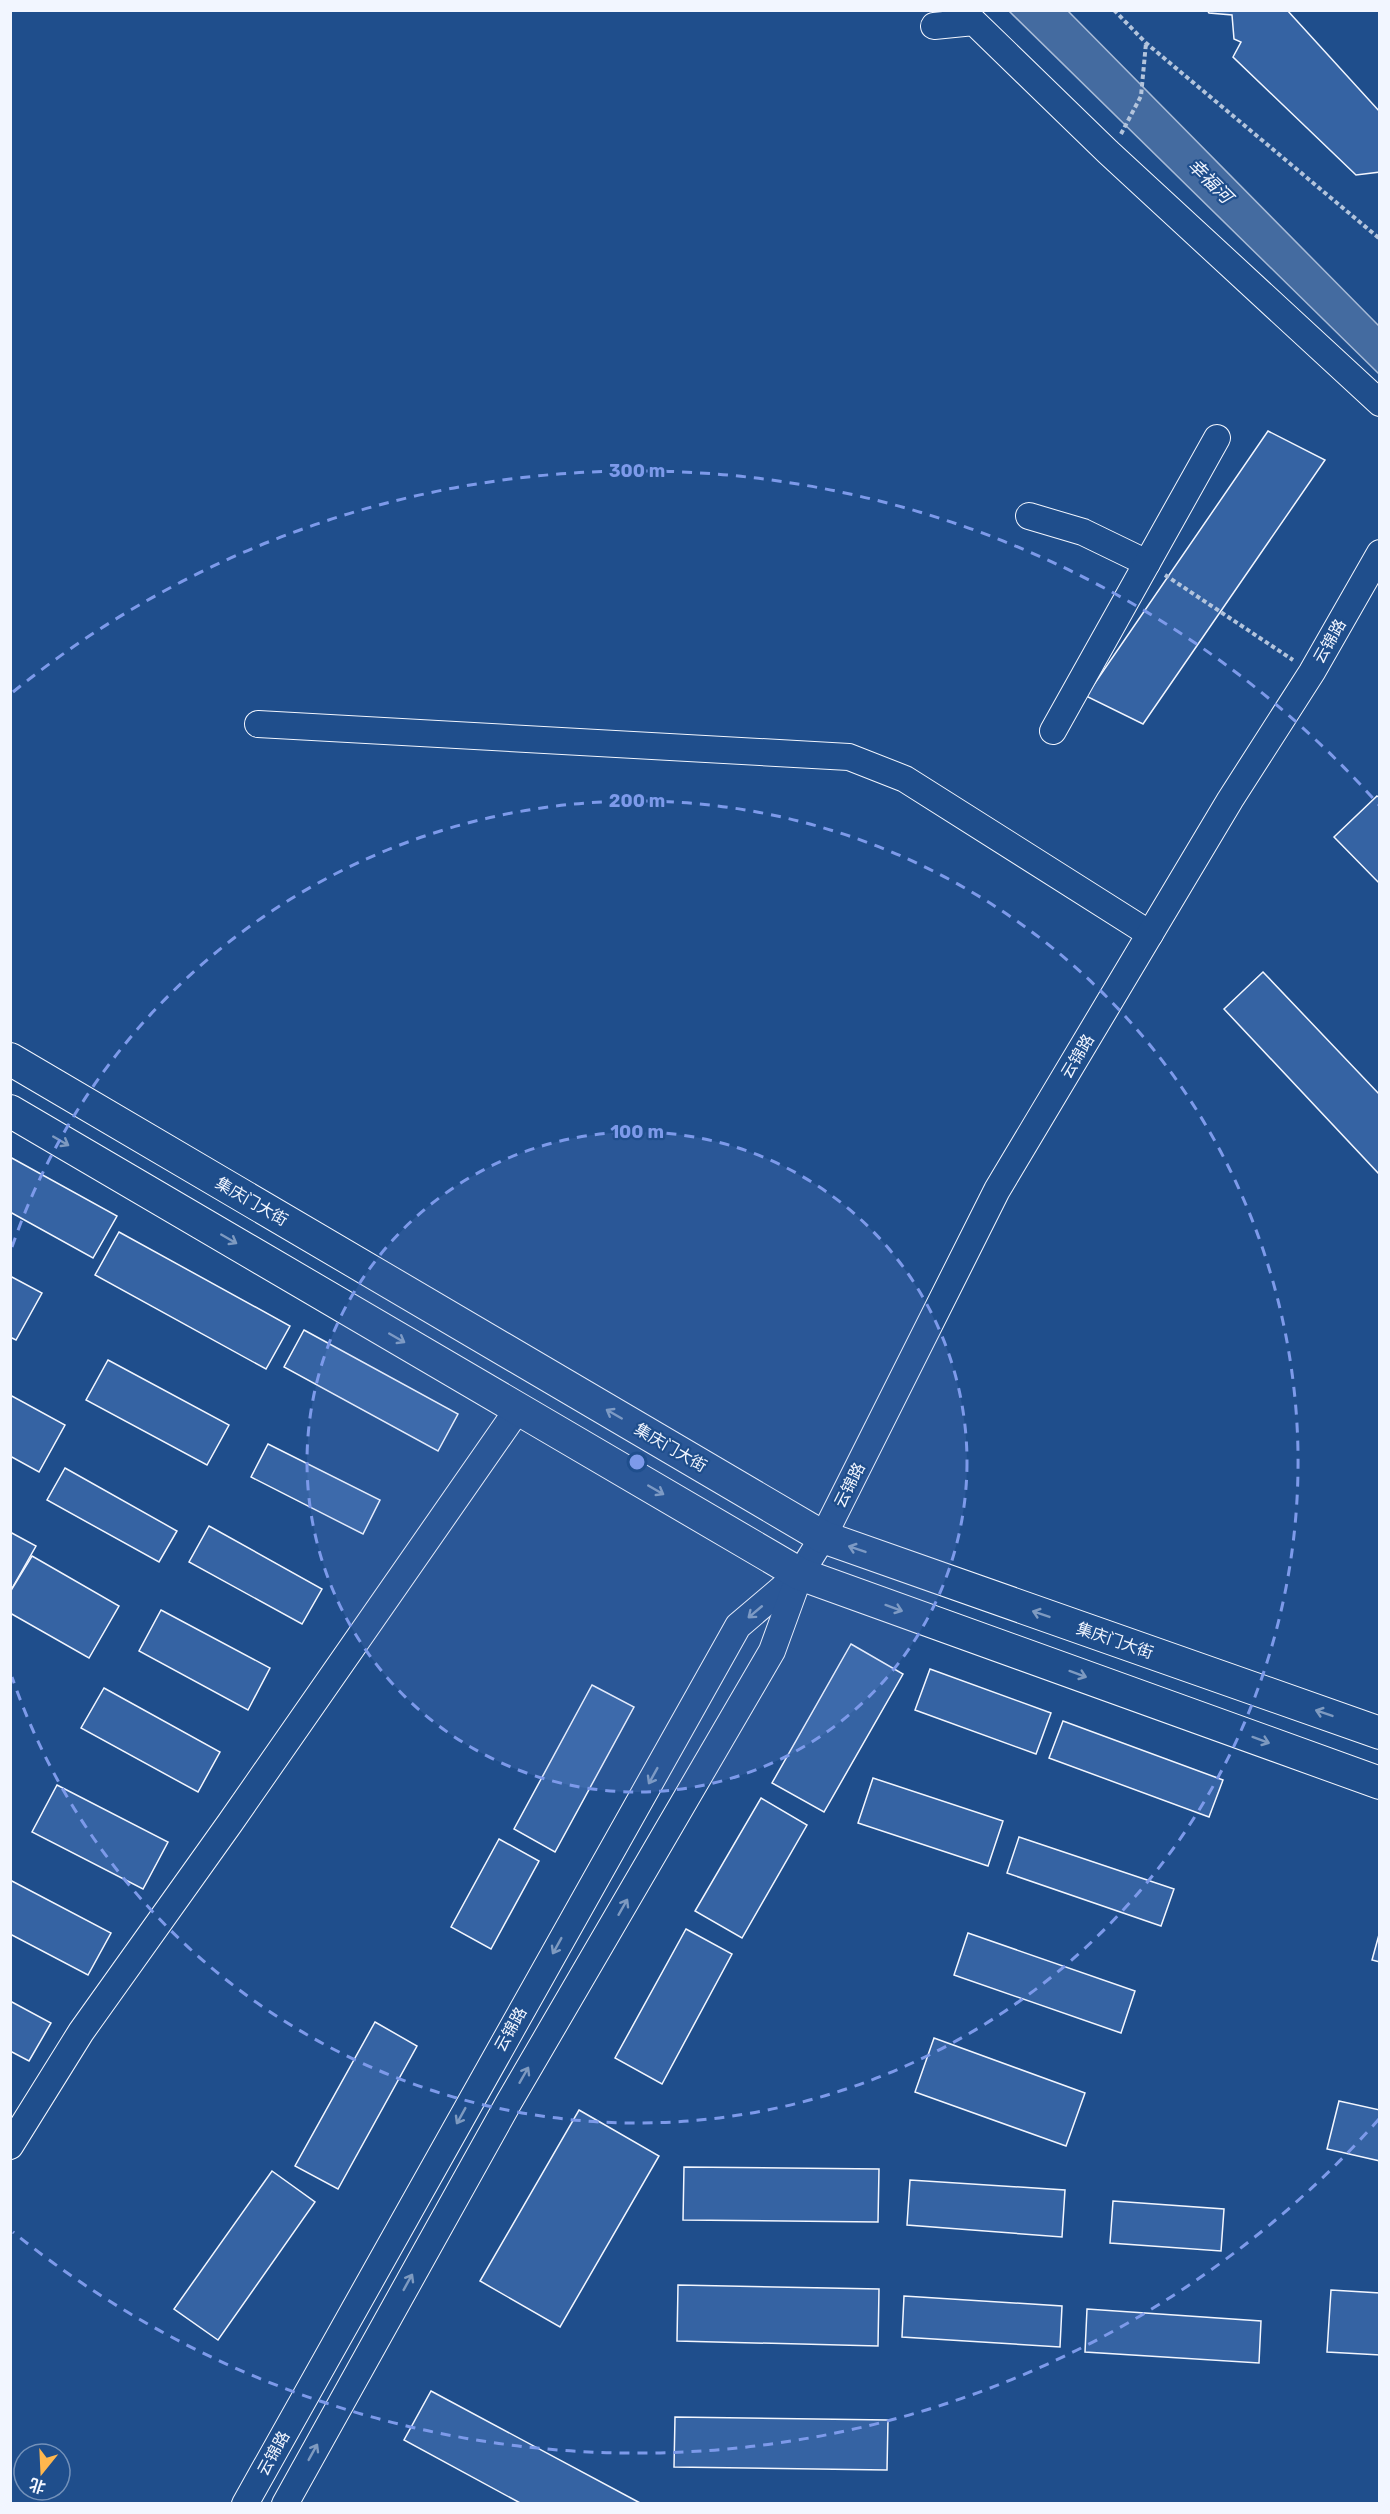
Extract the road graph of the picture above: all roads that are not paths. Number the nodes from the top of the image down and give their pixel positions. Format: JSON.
{"nodes":[{"id":1,"x":934,"y":26,"type":"dead end"},
{"id":2,"x":1380,"y":403,"type":"edge"},
{"id":3,"x":1217,"y":438,"type":"dead end"},
{"id":4,"x":1029,"y":516,"type":"dead end"},
{"id":5,"x":1380,"y":553,"type":"edge"},
{"id":6,"x":1147,"y":563,"type":"junction"},
{"id":7,"x":258,"y":724,"type":"dead end"},
{"id":8,"x":1053,"y":731,"type":"dead end"},
{"id":9,"x":1150,"y":934,"type":"junction"},
{"id":10,"x":10,"y":1059,"type":"edge"},
{"id":11,"x":10,"y":1111,"type":"edge"},
{"id":12,"x":518,"y":1409,"type":"junction"},
{"id":13,"x":823,"y":1537,"type":"junction"},
{"id":14,"x":800,"y":1574,"type":"junction"},
{"id":15,"x":1380,"y":1733,"type":"edge"},
{"id":16,"x":1380,"y":1783,"type":"edge"},
{"id":17,"x":10,"y":2146,"type":"edge"},
{"id":18,"x":244,"y":2504,"type":"edge"},
{"id":19,"x":285,"y":2504,"type":"edge"}],
"edges":[{"from":1,"to":2,"type":"street"},
{"from":3,"to":6,"type":"street"},
{"from":4,"to":6,"type":"street"},
{"from":5,"to":9,"type":"street","name":"云锦路"},
{"from":6,"to":8,"type":"street"},
{"from":7,"to":9,"type":"street"},
{"from":9,"to":13,"type":"street","name":"云锦路"},
{"from":13,"to":10,"type":"main road","name":"集庆门大街","one_way":true},
{"from":11,"to":12,"type":"main road","one_way":true},
{"from":12,"to":14,"type":"main road","one_way":true},
{"from":12,"to":17,"type":"street"},
{"from":13,"to":14,"type":"street","name":"云锦路"},
{"from":15,"to":13,"type":"main road","name":"集庆门大街","one_way":true},
{"from":14,"to":16,"type":"main road","one_way":true},
{"from":14,"to":18,"type":"street","name":"云锦路","one_way":true},
{"from":19,"to":14,"type":"street","name":"云锦路","one_way":true}]}
